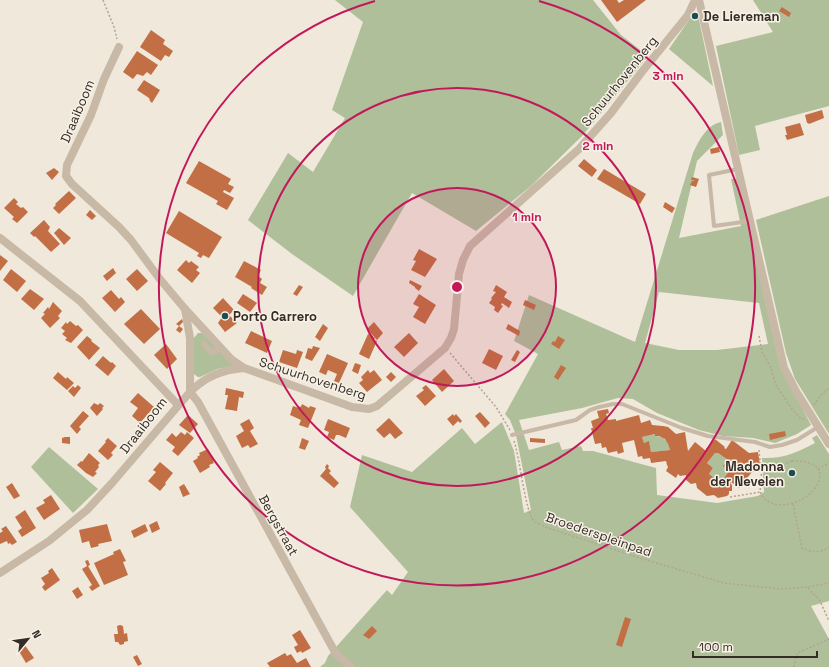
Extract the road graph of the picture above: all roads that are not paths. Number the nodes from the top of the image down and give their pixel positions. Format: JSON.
{"nodes":[{"id":1,"x":695,"y":0,"type":"edge"},
{"id":2,"x":699,"y":0,"type":"edge"},
{"id":3,"x":119,"y":47,"type":"road end"},
{"id":4,"x":738,"y":168,"type":"junction"},
{"id":5,"x":750,"y":221,"type":"junction"},
{"id":6,"x":0,"y":238,"type":"edge"},
{"id":7,"x":185,"y":309,"type":"junction"},
{"id":8,"x":204,"y":344,"type":"dead end"},
{"id":9,"x":220,"y":348,"type":"junction"},
{"id":10,"x":244,"y":368,"type":"junction"},
{"id":11,"x":190,"y":392,"type":"junction"},
{"id":12,"x":178,"y":404,"type":"junction"},
{"id":13,"x":816,"y":423,"type":"junction"},
{"id":14,"x":512,"y":435,"type":"road end"},
{"id":15,"x":829,"y":444,"type":"edge"},
{"id":16,"x":0,"y":573,"type":"edge"},
{"id":17,"x":350,"y":667,"type":"edge"}],
"edges":[{"from":1,"to":10,"type":"street","name":"Schuurhovenberg"},
{"from":2,"to":4,"type":"street"},
{"from":3,"to":7,"type":"street","name":"Draaiboom"},
{"from":4,"to":5,"type":"street"},
{"from":4,"to":5,"type":"lane"},
{"from":5,"to":13,"type":"street"},
{"from":6,"to":12,"type":"street","name":"Draaiboom"},
{"from":7,"to":9,"type":"street","name":"Draaiboom"},
{"from":7,"to":11,"type":"street"},
{"from":8,"to":9,"type":"street"},
{"from":9,"to":10,"type":"street","name":"Draaiboom"},
{"from":10,"to":11,"type":"street","name":"Schuurhovenberg"},
{"from":11,"to":12,"type":"street","name":"Schuurhovenberg"},
{"from":11,"to":17,"type":"street","name":"Bergstraat"},
{"from":12,"to":16,"type":"street","name":"Draaiboom"},
{"from":13,"to":14,"type":"lane"},
{"from":13,"to":15,"type":"street"}]}
